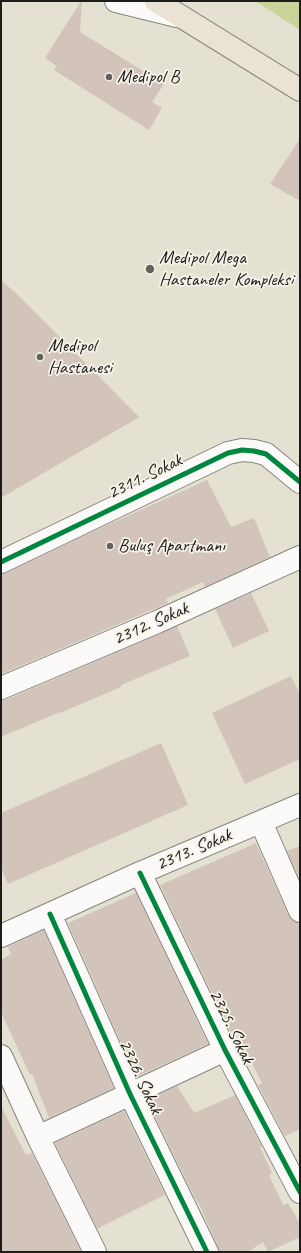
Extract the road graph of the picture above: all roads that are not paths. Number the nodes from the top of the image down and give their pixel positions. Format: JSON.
{"nodes":[{"id":1,"x":116,"y":1,"type":"edge"},
{"id":2,"x":156,"y":1,"type":"edge"},
{"id":3,"x":181,"y":16,"type":"junction"},
{"id":4,"x":300,"y":90,"type":"edge"},
{"id":5,"x":300,"y":482,"type":"edge"},
{"id":6,"x":300,"y":557,"type":"edge"},
{"id":7,"x":1,"y":562,"type":"edge"},
{"id":8,"x":1,"y":688,"type":"edge"},
{"id":9,"x":300,"y":805,"type":"edge"},
{"id":10,"x":261,"y":822,"type":"junction"},
{"id":11,"x":140,"y":873,"type":"junction"},
{"id":12,"x":300,"y":911,"type":"edge"},
{"id":13,"x":50,"y":914,"type":"junction"},
{"id":14,"x":1,"y":936,"type":"edge"},
{"id":15,"x":225,"y":1050,"type":"junction"},
{"id":16,"x":1,"y":1056,"type":"edge"},
{"id":17,"x":130,"y":1094,"type":"junction"},
{"id":18,"x":38,"y":1137,"type":"junction"},
{"id":19,"x":300,"y":1192,"type":"edge"},
{"id":20,"x":95,"y":1252,"type":"edge"},
{"id":21,"x":207,"y":1252,"type":"edge"}],
"edges":[{"from":1,"to":3,"type":"street"},
{"from":2,"to":3,"type":"main road"},
{"from":3,"to":4,"type":"main road"},
{"from":5,"to":7,"type":"street","name":"2311. Sokak"},
{"from":6,"to":8,"type":"street","name":"2312. Sokak"},
{"from":9,"to":10,"type":"street","name":"2313. Sokak"},
{"from":10,"to":11,"type":"street","name":"2313. Sokak"},
{"from":10,"to":12,"type":"street"},
{"from":11,"to":13,"type":"street","name":"2313. Sokak"},
{"from":11,"to":15,"type":"street","name":"2325. Sokak"},
{"from":13,"to":14,"type":"street","name":"2313. Sokak"},
{"from":13,"to":17,"type":"street","name":"2326. Sokak"},
{"from":15,"to":17,"type":"street"},
{"from":15,"to":19,"type":"street","name":"2325. Sokak"},
{"from":16,"to":18,"type":"street"},
{"from":17,"to":18,"type":"street"},
{"from":17,"to":21,"type":"street","name":"2326. Sokak"},
{"from":18,"to":20,"type":"street"}]}
